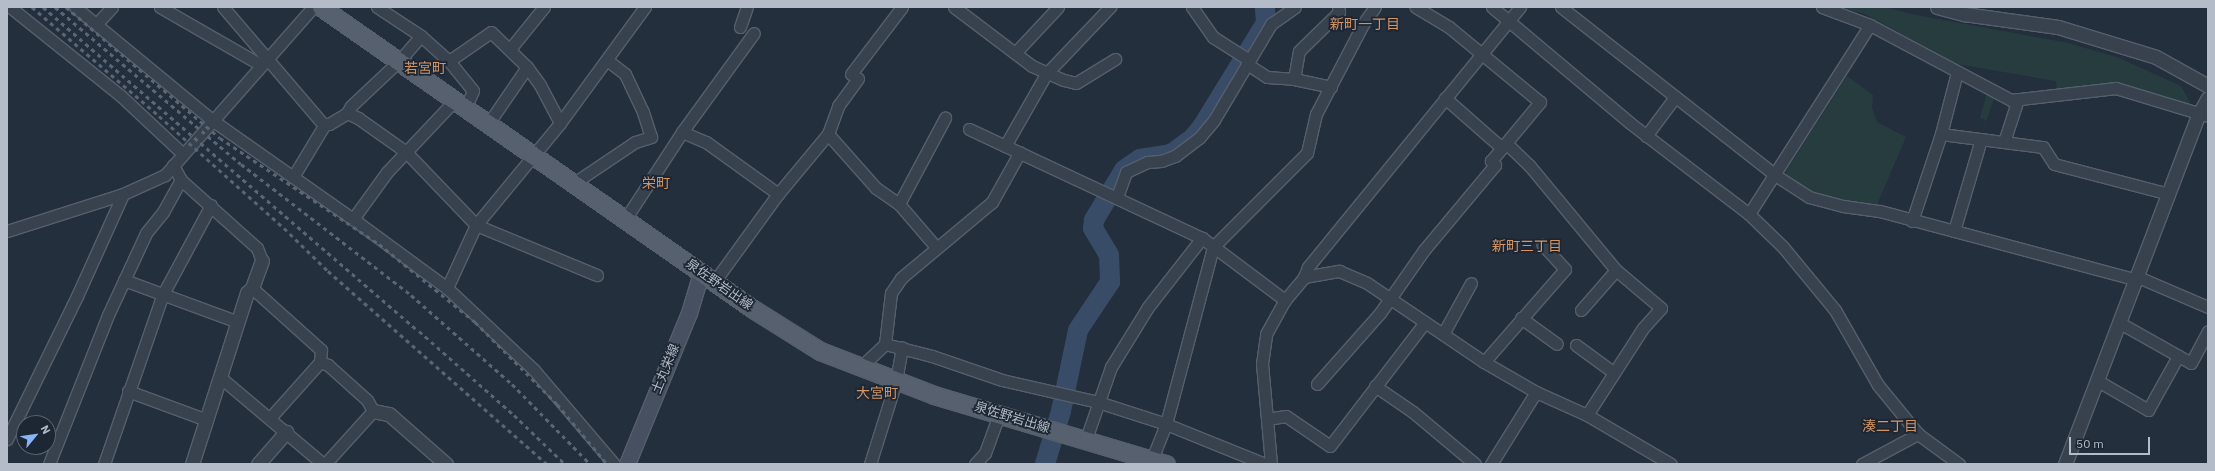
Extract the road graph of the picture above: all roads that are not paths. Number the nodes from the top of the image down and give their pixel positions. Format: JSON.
{"nodes":[{"id":1,"x":10,"y":7,"type":"edge"},
{"id":2,"x":75,"y":7,"type":"edge"},
{"id":3,"x":112,"y":7,"type":"edge"},
{"id":4,"x":160,"y":7,"type":"edge"},
{"id":5,"x":223,"y":7,"type":"edge"},
{"id":6,"x":313,"y":7,"type":"edge"},
{"id":7,"x":321,"y":7,"type":"edge"},
{"id":8,"x":378,"y":7,"type":"edge"},
{"id":9,"x":544,"y":7,"type":"edge"},
{"id":10,"x":645,"y":7,"type":"edge"},
{"id":11,"x":747,"y":7,"type":"edge"},
{"id":12,"x":902,"y":7,"type":"edge"},
{"id":13,"x":954,"y":7,"type":"edge"},
{"id":14,"x":1058,"y":7,"type":"edge"},
{"id":15,"x":1110,"y":7,"type":"edge"},
{"id":16,"x":1192,"y":7,"type":"edge"},
{"id":17,"x":1295,"y":7,"type":"edge"},
{"id":18,"x":1338,"y":7,"type":"edge"},
{"id":19,"x":1375,"y":7,"type":"edge"},
{"id":20,"x":1416,"y":7,"type":"edge"},
{"id":21,"x":1492,"y":7,"type":"edge"},
{"id":22,"x":1520,"y":7,"type":"edge"},
{"id":23,"x":1561,"y":7,"type":"edge"},
{"id":24,"x":1822,"y":7,"type":"edge"},
{"id":25,"x":1940,"y":8,"type":"edge"},
{"id":26,"x":101,"y":19,"type":"dead end"},
{"id":27,"x":1508,"y":21,"type":"junction"},
{"id":28,"x":1870,"y":24,"type":"junction"},
{"id":29,"x":740,"y":27,"type":"dead end"},
{"id":30,"x":754,"y":33,"type":"dead end"},
{"id":31,"x":422,"y":36,"type":"junction"},
{"id":32,"x":510,"y":49,"type":"junction"},
{"id":33,"x":1015,"y":53,"type":"junction"},
{"id":34,"x":1481,"y":55,"type":"junction"},
{"id":35,"x":1115,"y":59,"type":"dead end"},
{"id":36,"x":607,"y":60,"type":"junction"},
{"id":37,"x":1246,"y":60,"type":"junction"},
{"id":38,"x":399,"y":61,"type":"junction"},
{"id":39,"x":449,"y":61,"type":"junction"},
{"id":40,"x":264,"y":63,"type":"junction"},
{"id":41,"x":527,"y":67,"type":"junction"},
{"id":42,"x":1957,"y":72,"type":"junction"},
{"id":43,"x":1046,"y":74,"type":"junction"},
{"id":44,"x":1294,"y":79,"type":"junction"},
{"id":45,"x":2208,"y":86,"type":"edge"},
{"id":46,"x":1331,"y":87,"type":"junction"},
{"id":47,"x":1675,"y":97,"type":"junction"},
{"id":48,"x":1446,"y":98,"type":"junction"},
{"id":49,"x":2208,"y":98,"type":"edge"},
{"id":50,"x":2018,"y":99,"type":"junction"},
{"id":51,"x":460,"y":104,"type":"junction"},
{"id":52,"x":347,"y":113,"type":"junction"},
{"id":53,"x":2203,"y":115,"type":"edge"},
{"id":54,"x":945,"y":118,"type":"dead end"},
{"id":55,"x":212,"y":120,"type":"junction"},
{"id":56,"x":560,"y":123,"type":"junction"},
{"id":57,"x":325,"y":124,"type":"junction"},
{"id":58,"x":488,"y":124,"type":"junction"},
{"id":59,"x":970,"y":129,"type":"dead end"},
{"id":60,"x":682,"y":132,"type":"junction"},
{"id":61,"x":828,"y":134,"type":"junction"},
{"id":62,"x":1941,"y":134,"type":"junction"},
{"id":63,"x":1646,"y":136,"type":"junction"},
{"id":64,"x":1981,"y":140,"type":"junction"},
{"id":65,"x":2004,"y":142,"type":"junction"},
{"id":66,"x":1005,"y":146,"type":"junction"},
{"id":67,"x":1504,"y":146,"type":"junction"},
{"id":68,"x":406,"y":152,"type":"junction"},
{"id":69,"x":1020,"y":152,"type":"junction"},
{"id":70,"x":182,"y":153,"type":"junction"},
{"id":71,"x":534,"y":156,"type":"junction"},
{"id":72,"x":173,"y":165,"type":"junction"},
{"id":73,"x":1775,"y":175,"type":"junction"},
{"id":74,"x":293,"y":177,"type":"junction"},
{"id":75,"x":181,"y":180,"type":"junction"},
{"id":76,"x":574,"y":182,"type":"junction"},
{"id":77,"x":123,"y":194,"type":"junction"},
{"id":78,"x":778,"y":194,"type":"junction"},
{"id":79,"x":2169,"y":194,"type":"junction"},
{"id":80,"x":1112,"y":195,"type":"junction"},
{"id":81,"x":899,"y":204,"type":"junction"},
{"id":82,"x":211,"y":205,"type":"junction"},
{"id":83,"x":1749,"y":214,"type":"junction"},
{"id":84,"x":626,"y":218,"type":"junction"},
{"id":85,"x":353,"y":219,"type":"junction"},
{"id":86,"x":1912,"y":221,"type":"junction"},
{"id":87,"x":476,"y":225,"type":"junction"},
{"id":88,"x":7,"y":231,"type":"edge"},
{"id":89,"x":1954,"y":231,"type":"junction"},
{"id":90,"x":1202,"y":238,"type":"junction"},
{"id":91,"x":1543,"y":245,"type":"dead end"},
{"id":92,"x":1213,"y":247,"type":"junction"},
{"id":93,"x":936,"y":248,"type":"junction"},
{"id":94,"x":262,"y":261,"type":"joint"},
{"id":95,"x":1616,"y":270,"type":"junction"},
{"id":96,"x":597,"y":275,"type":"dead end"},
{"id":97,"x":707,"y":277,"type":"junction"},
{"id":98,"x":1304,"y":278,"type":"junction"},
{"id":99,"x":2137,"y":278,"type":"junction"},
{"id":100,"x":124,"y":280,"type":"junction"},
{"id":101,"x":1471,"y":283,"type":"dead end"},
{"id":102,"x":252,"y":288,"type":"junction"},
{"id":103,"x":447,"y":288,"type":"junction"},
{"id":104,"x":163,"y":294,"type":"junction"},
{"id":105,"x":1390,"y":298,"type":"junction"},
{"id":106,"x":1285,"y":300,"type":"junction"},
{"id":107,"x":2208,"y":307,"type":"edge"},
{"id":108,"x":1581,"y":310,"type":"dead end"},
{"id":109,"x":1521,"y":318,"type":"junction"},
{"id":110,"x":238,"y":322,"type":"junction"},
{"id":111,"x":1425,"y":322,"type":"junction"},
{"id":112,"x":2120,"y":323,"type":"junction"},
{"id":113,"x":2208,"y":331,"type":"edge"},
{"id":114,"x":1443,"y":334,"type":"junction"},
{"id":115,"x":885,"y":344,"type":"junction"},
{"id":116,"x":1557,"y":344,"type":"dead end"},
{"id":117,"x":1576,"y":345,"type":"dead end"},
{"id":118,"x":902,"y":348,"type":"junction"},
{"id":119,"x":2178,"y":356,"type":"junction"},
{"id":120,"x":320,"y":362,"type":"junction"},
{"id":121,"x":1484,"y":362,"type":"junction"},
{"id":122,"x":866,"y":370,"type":"junction"},
{"id":123,"x":1613,"y":372,"type":"junction"},
{"id":124,"x":221,"y":378,"type":"junction"},
{"id":125,"x":896,"y":381,"type":"junction"},
{"id":126,"x":2098,"y":381,"type":"junction"},
{"id":127,"x":1317,"y":384,"type":"dead end"},
{"id":128,"x":1375,"y":386,"type":"junction"},
{"id":129,"x":128,"y":391,"type":"junction"},
{"id":130,"x":1536,"y":392,"type":"junction"},
{"id":131,"x":1098,"y":402,"type":"junction"},
{"id":132,"x":373,"y":411,"type":"junction"},
{"id":133,"x":996,"y":413,"type":"junction"},
{"id":134,"x":1587,"y":415,"type":"junction"},
{"id":135,"x":270,"y":418,"type":"junction"},
{"id":136,"x":1267,"y":419,"type":"junction"},
{"id":137,"x":207,"y":420,"type":"junction"},
{"id":138,"x":1166,"y":424,"type":"junction"},
{"id":139,"x":286,"y":432,"type":"junction"},
{"id":140,"x":1918,"y":434,"type":"junction"},
{"id":141,"x":7,"y":439,"type":"edge"},
{"id":142,"x":1086,"y":440,"type":"junction"},
{"id":143,"x":1156,"y":463,"type":"edge"},
{"id":144,"x":49,"y":464,"type":"edge"},
{"id":145,"x":104,"y":464,"type":"edge"},
{"id":146,"x":192,"y":464,"type":"edge"},
{"id":147,"x":258,"y":464,"type":"edge"},
{"id":148,"x":324,"y":464,"type":"edge"},
{"id":149,"x":446,"y":464,"type":"edge"},
{"id":150,"x":614,"y":464,"type":"edge"},
{"id":151,"x":628,"y":464,"type":"edge"},
{"id":152,"x":870,"y":464,"type":"edge"},
{"id":153,"x":975,"y":464,"type":"edge"},
{"id":154,"x":1265,"y":464,"type":"edge"},
{"id":155,"x":1272,"y":464,"type":"edge"},
{"id":156,"x":1475,"y":464,"type":"edge"},
{"id":157,"x":1491,"y":464,"type":"edge"},
{"id":158,"x":1671,"y":464,"type":"edge"},
{"id":159,"x":1862,"y":464,"type":"edge"},
{"id":160,"x":1959,"y":464,"type":"edge"},
{"id":161,"x":2065,"y":464,"type":"edge"}],
"edges":[{"from":1,"to":70,"type":"street"},
{"from":2,"to":55,"type":"street"},
{"from":3,"to":26,"type":"street"},
{"from":4,"to":40,"type":"street"},
{"from":5,"to":40,"type":"street"},
{"from":6,"to":40,"type":"street"},
{"from":7,"to":38,"type":"main road","name":"泉佐野岩出線"},
{"from":8,"to":31,"type":"street"},
{"from":9,"to":32,"type":"street"},
{"from":10,"to":36,"type":"street"},
{"from":11,"to":29,"type":"street"},
{"from":12,"to":61,"type":"street"},
{"from":13,"to":33,"type":"street"},
{"from":14,"to":33,"type":"street"},
{"from":15,"to":43,"type":"street"},
{"from":16,"to":37,"type":"street"},
{"from":17,"to":37,"type":"street"},
{"from":18,"to":44,"type":"street"},
{"from":19,"to":46,"type":"street"},
{"from":20,"to":34,"type":"street"},
{"from":21,"to":27,"type":"street"},
{"from":22,"to":27,"type":"street"},
{"from":23,"to":47,"type":"street"},
{"from":24,"to":28,"type":"street"},
{"from":25,"to":45,"type":"street"},
{"from":27,"to":34,"type":"street"},
{"from":27,"to":63,"type":"street"},
{"from":28,"to":42,"type":"street"},
{"from":28,"to":73,"type":"street"},
{"from":30,"to":60,"type":"street"},
{"from":31,"to":38,"type":"street"},
{"from":31,"to":39,"type":"street"},
{"from":32,"to":39,"type":"street"},
{"from":32,"to":41,"type":"street"},
{"from":33,"to":43,"type":"street"},
{"from":34,"to":48,"type":"street"},
{"from":34,"to":67,"type":"street"},
{"from":35,"to":43,"type":"street"},
{"from":36,"to":56,"type":"street"},
{"from":36,"to":76,"type":"street"},
{"from":37,"to":44,"type":"street"},
{"from":37,"to":80,"type":"street"},
{"from":38,"to":51,"type":"main road","name":"泉佐野岩出線"},
{"from":38,"to":52,"type":"street"},
{"from":39,"to":51,"type":"street"},
{"from":40,"to":55,"type":"street"},
{"from":40,"to":57,"type":"street"},
{"from":41,"to":56,"type":"street"},
{"from":41,"to":58,"type":"street"},
{"from":42,"to":50,"type":"street"},
{"from":42,"to":62,"type":"street"},
{"from":43,"to":66,"type":"street"},
{"from":44,"to":46,"type":"street"},
{"from":46,"to":92,"type":"street"},
{"from":47,"to":63,"type":"street"},
{"from":47,"to":73,"type":"street"},
{"from":48,"to":67,"type":"street"},
{"from":48,"to":98,"type":"street"},
{"from":49,"to":53,"type":"street"},
{"from":50,"to":53,"type":"street"},
{"from":50,"to":65,"type":"street"},
{"from":51,"to":58,"type":"main road","name":"泉佐野岩出線"},
{"from":51,"to":68,"type":"street"},
{"from":52,"to":57,"type":"street"},
{"from":52,"to":68,"type":"street"},
{"from":53,"to":79,"type":"street"},
{"from":54,"to":81,"type":"street"},
{"from":55,"to":70,"type":"street"},
{"from":55,"to":74,"type":"street"},
{"from":56,"to":71,"type":"street"},
{"from":57,"to":74,"type":"street"},
{"from":58,"to":71,"type":"main road","name":"泉佐野岩出線"},
{"from":59,"to":66,"type":"street"},
{"from":60,"to":78,"type":"street"},
{"from":60,"to":84,"type":"street"},
{"from":61,"to":78,"type":"street"},
{"from":61,"to":81,"type":"street"},
{"from":62,"to":64,"type":"street"},
{"from":62,"to":86,"type":"street"},
{"from":63,"to":83,"type":"street"},
{"from":64,"to":65,"type":"street"},
{"from":64,"to":89,"type":"street"},
{"from":65,"to":79,"type":"street"},
{"from":66,"to":69,"type":"street"},
{"from":67,"to":95,"type":"street"},
{"from":67,"to":105,"type":"street"},
{"from":68,"to":85,"type":"street"},
{"from":68,"to":87,"type":"street"},
{"from":69,"to":80,"type":"street"},
{"from":69,"to":93,"type":"street"},
{"from":70,"to":72,"type":"street"},
{"from":71,"to":76,"type":"main road","name":"泉佐野岩出線"},
{"from":71,"to":87,"type":"street"},
{"from":72,"to":75,"type":"street"},
{"from":72,"to":77,"type":"street"},
{"from":73,"to":83,"type":"street"},
{"from":73,"to":86,"type":"street"},
{"from":74,"to":85,"type":"street"},
{"from":75,"to":82,"type":"street"},
{"from":75,"to":100,"type":"street"},
{"from":76,"to":84,"type":"main road","name":"泉佐野岩出線"},
{"from":77,"to":88,"type":"street"},
{"from":77,"to":141,"type":"street"},
{"from":78,"to":97,"type":"street"},
{"from":79,"to":99,"type":"street"},
{"from":80,"to":90,"type":"street"},
{"from":81,"to":93,"type":"street"},
{"from":82,"to":94,"type":"street"},
{"from":82,"to":104,"type":"street"},
{"from":83,"to":140,"type":"street"},
{"from":84,"to":97,"type":"main road","name":"泉佐野岩出線"},
{"from":85,"to":103,"type":"street"},
{"from":86,"to":89,"type":"street"},
{"from":87,"to":96,"type":"street"},
{"from":87,"to":103,"type":"street"},
{"from":89,"to":99,"type":"street"},
{"from":90,"to":92,"type":"street"},
{"from":90,"to":131,"type":"street"},
{"from":91,"to":109,"type":"street"},
{"from":92,"to":106,"type":"street"},
{"from":92,"to":138,"type":"street"},
{"from":93,"to":115,"type":"street"},
{"from":94,"to":102,"type":"street"},
{"from":95,"to":108,"type":"street"},
{"from":95,"to":123,"type":"street"},
{"from":97,"to":122,"type":"main road","name":"泉佐野岩出線"},
{"from":97,"to":151,"type":"main road","name":"土丸栄線"},
{"from":98,"to":105,"type":"street"},
{"from":98,"to":106,"type":"street"},
{"from":99,"to":107,"type":"street"},
{"from":99,"to":112,"type":"street"},
{"from":100,"to":104,"type":"street"},
{"from":100,"to":144,"type":"street"},
{"from":101,"to":114,"type":"street"},
{"from":102,"to":110,"type":"street"},
{"from":102,"to":120,"type":"street"},
{"from":103,"to":150,"type":"street"},
{"from":104,"to":110,"type":"street"},
{"from":104,"to":129,"type":"street"},
{"from":105,"to":111,"type":"street"},
{"from":105,"to":127,"type":"street"},
{"from":106,"to":136,"type":"street"},
{"from":109,"to":116,"type":"street"},
{"from":109,"to":121,"type":"street"},
{"from":110,"to":124,"type":"street"},
{"from":111,"to":114,"type":"street"},
{"from":111,"to":128,"type":"street"},
{"from":112,"to":119,"type":"street"},
{"from":112,"to":126,"type":"street"},
{"from":113,"to":119,"type":"street"},
{"from":114,"to":121,"type":"street"},
{"from":115,"to":118,"type":"street"},
{"from":115,"to":122,"type":"street"},
{"from":117,"to":123,"type":"street"},
{"from":118,"to":125,"type":"street"},
{"from":118,"to":131,"type":"street"},
{"from":119,"to":126,"type":"street"},
{"from":120,"to":132,"type":"street"},
{"from":120,"to":135,"type":"street"},
{"from":121,"to":130,"type":"street"},
{"from":122,"to":125,"type":"main road","name":"泉佐野岩出線"},
{"from":123,"to":134,"type":"street"},
{"from":124,"to":135,"type":"street"},
{"from":124,"to":137,"type":"street"},
{"from":125,"to":133,"type":"main road","name":"泉佐野岩出線"},
{"from":125,"to":152,"type":"street"},
{"from":126,"to":161,"type":"street"},
{"from":128,"to":136,"type":"street"},
{"from":128,"to":156,"type":"street"},
{"from":129,"to":137,"type":"street"},
{"from":129,"to":145,"type":"street"},
{"from":130,"to":134,"type":"street"},
{"from":130,"to":157,"type":"street"},
{"from":131,"to":138,"type":"street"},
{"from":131,"to":142,"type":"street"},
{"from":132,"to":148,"type":"street"},
{"from":132,"to":149,"type":"street"},
{"from":133,"to":142,"type":"main road","name":"泉佐野岩出線"},
{"from":133,"to":153,"type":"street"},
{"from":134,"to":158,"type":"street"},
{"from":135,"to":139,"type":"street"},
{"from":136,"to":155,"type":"street"},
{"from":137,"to":146,"type":"street"},
{"from":138,"to":143,"type":"street"},
{"from":138,"to":154,"type":"street"},
{"from":139,"to":147,"type":"street"},
{"from":139,"to":148,"type":"street"},
{"from":140,"to":159,"type":"street"},
{"from":140,"to":160,"type":"street"},
{"from":142,"to":143,"type":"main road","name":"泉佐野岩出線"}]}
